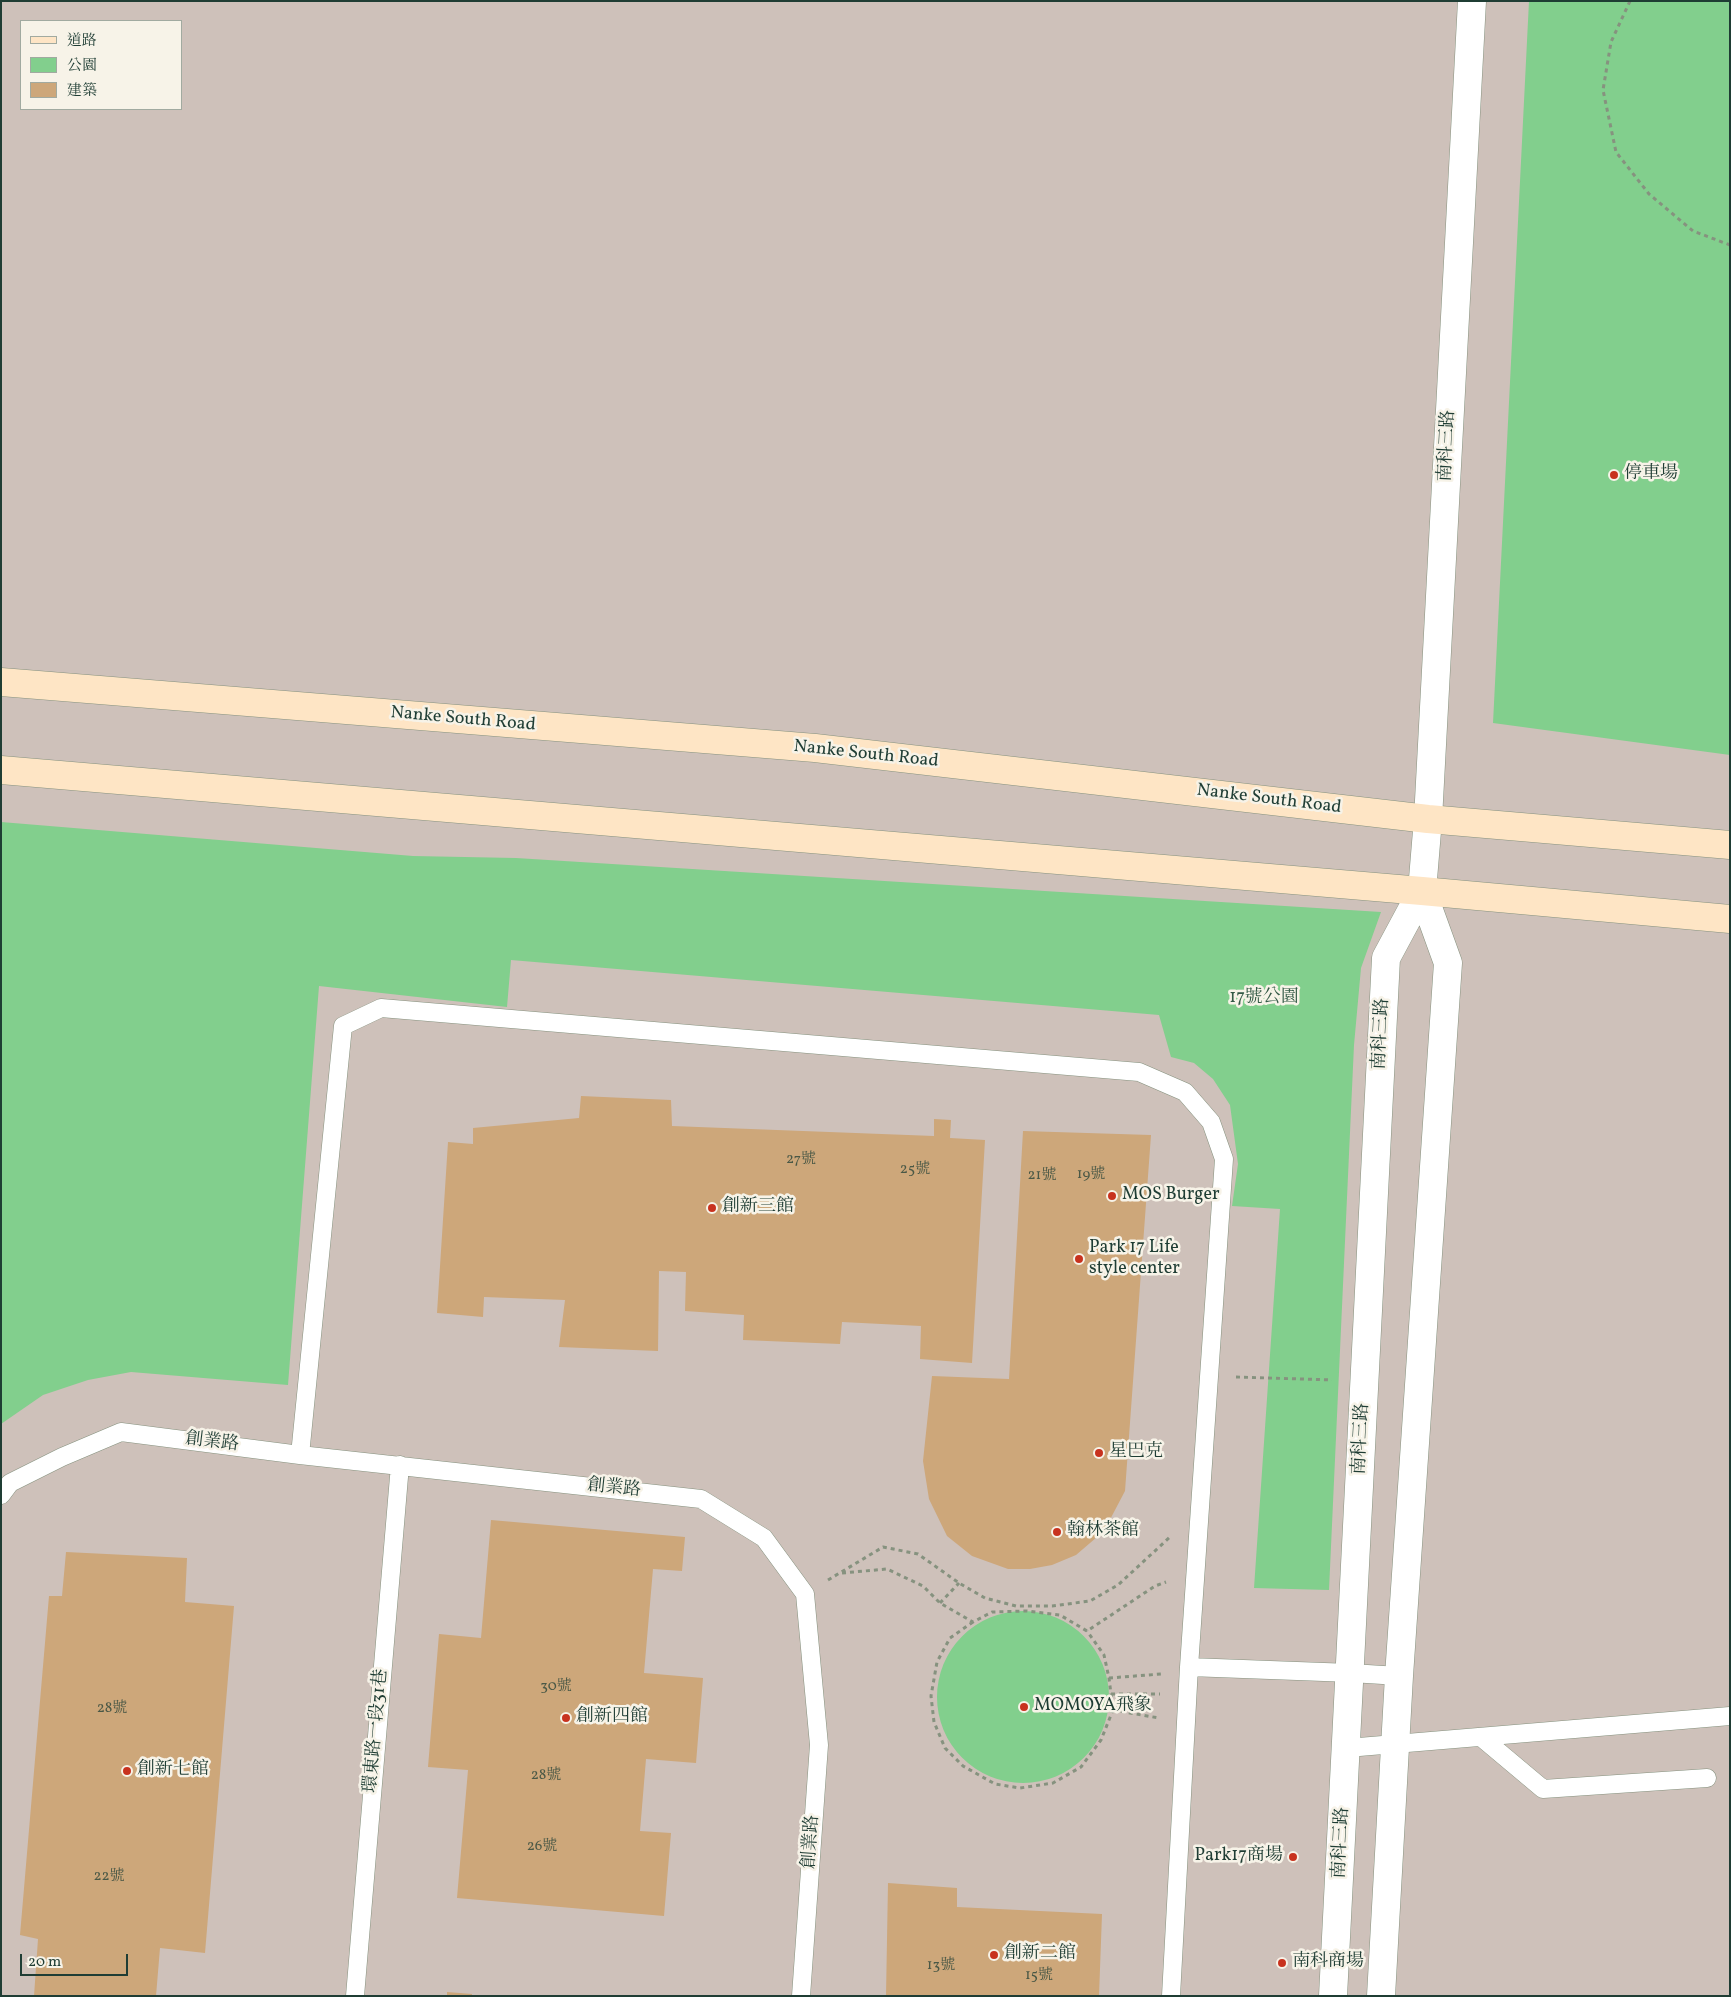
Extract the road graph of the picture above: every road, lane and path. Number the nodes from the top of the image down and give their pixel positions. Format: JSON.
{"nodes":[{"id":1,"x":1472,"y":1,"type":"edge"},
{"id":2,"x":1630,"y":1,"type":"edge"},
{"id":3,"x":1730,"y":245,"type":"edge"},
{"id":4,"x":1,"y":682,"type":"edge"},
{"id":5,"x":1,"y":770,"type":"edge"},
{"id":6,"x":1428,"y":819,"type":"junction"},
{"id":7,"x":1730,"y":844,"type":"edge"},
{"id":8,"x":1422,"y":891,"type":"junction"},
{"id":9,"x":1730,"y":919,"type":"edge"},
{"id":10,"x":1209,"y":1377,"type":"junction"},
{"id":11,"x":1365,"y":1381,"type":"junction"},
{"id":12,"x":300,"y":1455,"type":"junction"},
{"id":13,"x":400,"y":1465,"type":"junction"},
{"id":14,"x":1,"y":1495,"type":"edge"},
{"id":15,"x":1200,"y":1510,"type":"junction"},
{"id":16,"x":841,"y":1573,"type":"junction"},
{"id":17,"x":1196,"y":1573,"type":"junction"},
{"id":18,"x":959,"y":1583,"type":"junction"},
{"id":19,"x":805,"y":1594,"type":"junction"},
{"id":20,"x":940,"y":1603,"type":"junction"},
{"id":21,"x":973,"y":1622,"type":"junction"},
{"id":22,"x":1087,"y":1631,"type":"junction"},
{"id":23,"x":1189,"y":1669,"type":"junction"},
{"id":24,"x":1351,"y":1673,"type":"junction"},
{"id":25,"x":1399,"y":1676,"type":"junction"},
{"id":26,"x":1109,"y":1678,"type":"junction"},
{"id":27,"x":1188,"y":1693,"type":"junction"},
{"id":28,"x":1111,"y":1694,"type":"junction"},
{"id":29,"x":1113,"y":1710,"type":"junction"},
{"id":30,"x":1730,"y":1716,"type":"edge"},
{"id":31,"x":1186,"y":1722,"type":"junction"},
{"id":32,"x":1481,"y":1737,"type":"junction"},
{"id":33,"x":1395,"y":1744,"type":"junction"},
{"id":34,"x":1347,"y":1748,"type":"junction"},
{"id":35,"x":1707,"y":1778,"type":"dead end"},
{"id":36,"x":355,"y":1996,"type":"edge"},
{"id":37,"x":801,"y":1996,"type":"edge"},
{"id":38,"x":1171,"y":1996,"type":"edge"},
{"id":39,"x":1334,"y":1996,"type":"edge"},
{"id":40,"x":1381,"y":1996,"type":"edge"}],
"edges":[{"from":1,"to":6,"type":"street","name":"南科三路"},
{"from":2,"to":3,"type":"path"},
{"from":4,"to":6,"type":"street","name":"Nanke South Road"},
{"from":5,"to":8,"type":"street"},
{"from":6,"to":7,"type":"street","name":"Nanke South Road"},
{"from":6,"to":8,"type":"street","name":"南科三路"},
{"from":8,"to":9,"type":"street"},
{"from":8,"to":11,"type":"street","name":"南科三路"},
{"from":8,"to":25,"type":"street","name":"南科三路"},
{"from":10,"to":11,"type":"path"},
{"from":10,"to":12,"type":"lane"},
{"from":10,"to":15,"type":"lane"},
{"from":11,"to":24,"type":"street","name":"南科三路"},
{"from":12,"to":13,"type":"lane","name":"創業路"},
{"from":12,"to":14,"type":"lane","name":"創業路"},
{"from":13,"to":19,"type":"lane","name":"創業路"},
{"from":13,"to":36,"type":"lane","name":"環東路一段31巷"},
{"from":15,"to":17,"type":"lane"},
{"from":15,"to":18,"type":"path"},
{"from":16,"to":18,"type":"path"},
{"from":16,"to":19,"type":"path"},
{"from":16,"to":20,"type":"path"},
{"from":17,"to":22,"type":"path"},
{"from":17,"to":23,"type":"lane"},
{"from":18,"to":20,"type":"path"},
{"from":19,"to":37,"type":"lane","name":"創業路"},
{"from":20,"to":21,"type":"path"},
{"from":21,"to":22,"type":"path"},
{"from":21,"to":29,"type":"path"},
{"from":22,"to":26,"type":"path"},
{"from":23,"to":24,"type":"lane"},
{"from":23,"to":26,"type":"path"},
{"from":23,"to":27,"type":"lane"},
{"from":24,"to":25,"type":"lane"},
{"from":24,"to":34,"type":"street","name":"南科三路"},
{"from":25,"to":33,"type":"street","name":"南科三路"},
{"from":26,"to":28,"type":"path"},
{"from":27,"to":28,"type":"path"},
{"from":27,"to":31,"type":"lane"},
{"from":28,"to":29,"type":"path"},
{"from":29,"to":31,"type":"path"},
{"from":30,"to":32,"type":"lane"},
{"from":31,"to":38,"type":"lane"},
{"from":32,"to":33,"type":"lane"},
{"from":32,"to":35,"type":"lane"},
{"from":33,"to":34,"type":"lane"},
{"from":33,"to":40,"type":"street","name":"南科三路"},
{"from":34,"to":39,"type":"street","name":"南科三路"}]}
